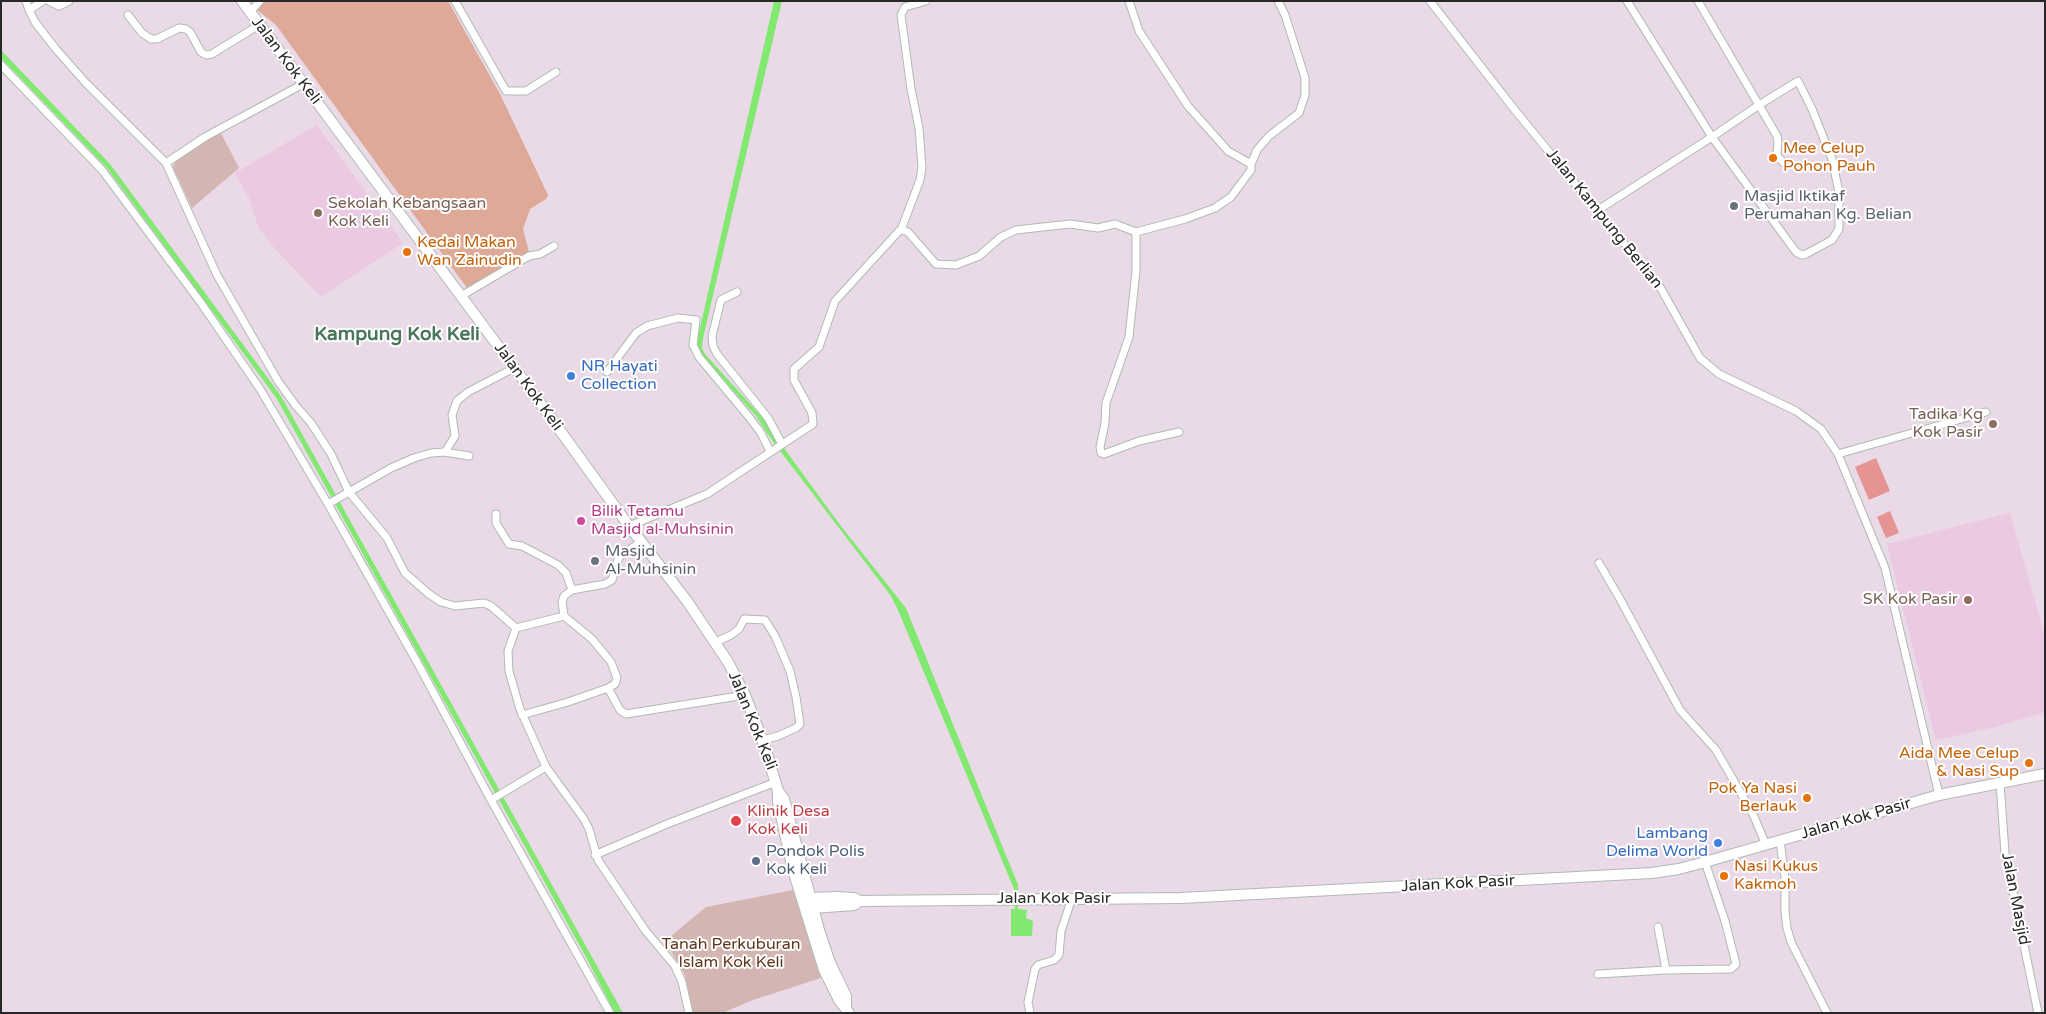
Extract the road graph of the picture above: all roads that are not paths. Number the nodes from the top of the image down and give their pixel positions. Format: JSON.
{"nodes":[{"id":1,"x":26,"y":1,"type":"edge"},
{"id":2,"x":43,"y":1,"type":"edge"},
{"id":3,"x":49,"y":1,"type":"edge"},
{"id":4,"x":69,"y":1,"type":"edge"},
{"id":5,"x":242,"y":1,"type":"edge"},
{"id":6,"x":260,"y":1,"type":"edge"},
{"id":7,"x":455,"y":1,"type":"edge"},
{"id":8,"x":926,"y":1,"type":"edge"},
{"id":9,"x":1129,"y":1,"type":"edge"},
{"id":10,"x":1278,"y":1,"type":"edge"},
{"id":11,"x":1430,"y":1,"type":"edge"},
{"id":12,"x":1627,"y":1,"type":"edge"},
{"id":13,"x":1698,"y":1,"type":"edge"},
{"id":14,"x":29,"y":10,"type":"junction"},
{"id":15,"x":250,"y":12,"type":"junction"},
{"id":16,"x":128,"y":15,"type":"dead end"},
{"id":17,"x":259,"y":25,"type":"junction"},
{"id":18,"x":1,"y":65,"type":"edge"},
{"id":19,"x":556,"y":72,"type":"dead end"},
{"id":20,"x":303,"y":84,"type":"junction"},
{"id":21,"x":1759,"y":105,"type":"junction"},
{"id":22,"x":1712,"y":137,"type":"junction"},
{"id":23,"x":166,"y":163,"type":"junction"},
{"id":24,"x":1784,"y":163,"type":"dead end"},
{"id":25,"x":1251,"y":164,"type":"junction"},
{"id":26,"x":1598,"y":210,"type":"junction"},
{"id":27,"x":901,"y":230,"type":"junction"},
{"id":28,"x":1136,"y":232,"type":"junction"},
{"id":29,"x":554,"y":246,"type":"dead end"},
{"id":30,"x":737,"y":292,"type":"dead end"},
{"id":31,"x":461,"y":296,"type":"junction"},
{"id":32,"x":514,"y":368,"type":"junction"},
{"id":33,"x":607,"y":372,"type":"dead end"},
{"id":34,"x":1986,"y":412,"type":"dead end"},
{"id":35,"x":1179,"y":432,"type":"dead end"},
{"id":36,"x":782,"y":444,"type":"junction"},
{"id":37,"x":770,"y":451,"type":"junction"},
{"id":38,"x":445,"y":452,"type":"junction"},
{"id":39,"x":1838,"y":454,"type":"junction"},
{"id":40,"x":469,"y":456,"type":"dead end"},
{"id":41,"x":349,"y":492,"type":"junction"},
{"id":42,"x":329,"y":503,"type":"junction"},
{"id":43,"x":496,"y":514,"type":"dead end"},
{"id":44,"x":629,"y":526,"type":"junction"},
{"id":45,"x":641,"y":542,"type":"junction"},
{"id":46,"x":1598,"y":564,"type":"dead end"},
{"id":47,"x":572,"y":590,"type":"junction"},
{"id":48,"x":564,"y":616,"type":"junction"},
{"id":49,"x":516,"y":628,"type":"junction"},
{"id":50,"x":716,"y":642,"type":"junction"},
{"id":51,"x":608,"y":688,"type":"junction"},
{"id":52,"x":745,"y":695,"type":"junction"},
{"id":53,"x":522,"y":715,"type":"junction"},
{"id":54,"x":763,"y":740,"type":"junction"},
{"id":55,"x":546,"y":767,"type":"junction"},
{"id":56,"x":2045,"y":774,"type":"edge"},
{"id":57,"x":2000,"y":783,"type":"junction"},
{"id":58,"x":777,"y":787,"type":"junction"},
{"id":59,"x":1939,"y":795,"type":"junction"},
{"id":60,"x":493,"y":798,"type":"junction"},
{"id":61,"x":1780,"y":841,"type":"junction"},
{"id":62,"x":1766,"y":845,"type":"junction"},
{"id":63,"x":595,"y":855,"type":"junction"},
{"id":64,"x":1705,"y":862,"type":"junction"},
{"id":65,"x":793,"y":870,"type":"junction"},
{"id":66,"x":805,"y":880,"type":"junction"},
{"id":67,"x":1072,"y":898,"type":"junction"},
{"id":68,"x":838,"y":901,"type":"junction"},
{"id":69,"x":811,"y":903,"type":"junction"},
{"id":70,"x":1658,"y":927,"type":"dead end"},
{"id":71,"x":819,"y":930,"type":"junction"},
{"id":72,"x":814,"y":940,"type":"junction"},
{"id":73,"x":1666,"y":970,"type":"junction"},
{"id":74,"x":1598,"y":974,"type":"dead end"},
{"id":75,"x":848,"y":1010,"type":"edge"},
{"id":76,"x":610,"y":1013,"type":"edge"},
{"id":77,"x":689,"y":1013,"type":"edge"},
{"id":78,"x":1030,"y":1013,"type":"edge"},
{"id":79,"x":1827,"y":1013,"type":"edge"},
{"id":80,"x":2038,"y":1013,"type":"edge"}],
"edges":[{"from":1,"to":14,"type":"street"},
{"from":2,"to":14,"type":"street"},
{"from":3,"to":4,"type":"street"},
{"from":5,"to":15,"type":"street","name":"Jalan Kok Keli"},
{"from":6,"to":15,"type":"street"},
{"from":7,"to":19,"type":"street"},
{"from":8,"to":27,"type":"street"},
{"from":9,"to":25,"type":"street"},
{"from":10,"to":25,"type":"street"},
{"from":11,"to":26,"type":"street","name":"Jalan Kampung Berlian"},
{"from":12,"to":22,"type":"street"},
{"from":13,"to":21,"type":"street"},
{"from":14,"to":23,"type":"street"},
{"from":15,"to":17,"type":"street","name":"Jalan Kok Keli"},
{"from":16,"to":17,"type":"street"},
{"from":17,"to":20,"type":"street","name":"Jalan Kok Keli"},
{"from":18,"to":42,"type":"street"},
{"from":20,"to":23,"type":"street"},
{"from":20,"to":31,"type":"street","name":"Jalan Kok Keli"},
{"from":21,"to":22,"type":"street"},
{"from":21,"to":22,"type":"street"},
{"from":21,"to":24,"type":"street"},
{"from":22,"to":26,"type":"street"},
{"from":23,"to":41,"type":"street"},
{"from":25,"to":28,"type":"street"},
{"from":26,"to":39,"type":"street","name":"Jalan Kampung Berlian"},
{"from":27,"to":28,"type":"street"},
{"from":27,"to":36,"type":"street"},
{"from":28,"to":35,"type":"street"},
{"from":29,"to":31,"type":"street"},
{"from":30,"to":36,"type":"street"},
{"from":31,"to":32,"type":"street","name":"Jalan Kok Keli"},
{"from":32,"to":38,"type":"street"},
{"from":32,"to":44,"type":"street","name":"Jalan Kok Keli"},
{"from":33,"to":37,"type":"street"},
{"from":34,"to":39,"type":"street"},
{"from":36,"to":37,"type":"street"},
{"from":37,"to":44,"type":"street"},
{"from":38,"to":40,"type":"street"},
{"from":38,"to":41,"type":"street"},
{"from":39,"to":59,"type":"street","name":"Jalan Kampung Berlian"},
{"from":41,"to":42,"type":"street"},
{"from":41,"to":49,"type":"street"},
{"from":42,"to":60,"type":"street"},
{"from":43,"to":47,"type":"street"},
{"from":44,"to":45,"type":"street","name":"Jalan Kok Keli"},
{"from":45,"to":47,"type":"street"},
{"from":45,"to":50,"type":"street","name":"Jalan Kok Keli"},
{"from":46,"to":62,"type":"street"},
{"from":47,"to":48,"type":"street"},
{"from":48,"to":49,"type":"street"},
{"from":48,"to":51,"type":"street"},
{"from":49,"to":53,"type":"street"},
{"from":50,"to":52,"type":"street","name":"Jalan Kok Keli"},
{"from":50,"to":54,"type":"street"},
{"from":51,"to":52,"type":"street"},
{"from":51,"to":53,"type":"street"},
{"from":52,"to":54,"type":"street","name":"Jalan Kok Keli"},
{"from":53,"to":55,"type":"street"},
{"from":54,"to":58,"type":"street","name":"Jalan Kok Keli"},
{"from":55,"to":60,"type":"street"},
{"from":55,"to":63,"type":"street"},
{"from":56,"to":57,"type":"street","name":"Jalan Kok Pasir"},
{"from":57,"to":59,"type":"street","name":"Jalan Kok Pasir"},
{"from":57,"to":80,"type":"street","name":"Jalan Masjid"},
{"from":58,"to":63,"type":"street"},
{"from":58,"to":65,"type":"street","name":"Jalan Kok Keli"},
{"from":58,"to":66,"type":"street","name":"Jalan Kok Keli"},
{"from":59,"to":61,"type":"street","name":"Jalan Kok Pasir"},
{"from":60,"to":76,"type":"street"},
{"from":61,"to":62,"type":"street","name":"Jalan Kok Pasir"},
{"from":61,"to":79,"type":"street"},
{"from":62,"to":64,"type":"street","name":"Jalan Kok Pasir"},
{"from":63,"to":77,"type":"street"},
{"from":64,"to":67,"type":"street","name":"Jalan Kok Pasir"},
{"from":64,"to":73,"type":"street"},
{"from":65,"to":69,"type":"street"},
{"from":65,"to":72,"type":"street","name":"Jalan Kok Keli"},
{"from":66,"to":68,"type":"street"},
{"from":66,"to":69,"type":"street","name":"Jalan Kok Keli"},
{"from":67,"to":68,"type":"street","name":"Jalan Kok Pasir"},
{"from":67,"to":78,"type":"street"},
{"from":68,"to":69,"type":"street","name":"Jalan Kok Pasir"},
{"from":68,"to":71,"type":"street"},
{"from":69,"to":71,"type":"street","name":"Jalan Kok Keli"},
{"from":69,"to":72,"type":"street"},
{"from":70,"to":73,"type":"street"},
{"from":71,"to":75,"type":"street","name":"Jalan Kok Keli"},
{"from":72,"to":75,"type":"street","name":"Jalan Kok Keli"},
{"from":73,"to":74,"type":"street"}]}
